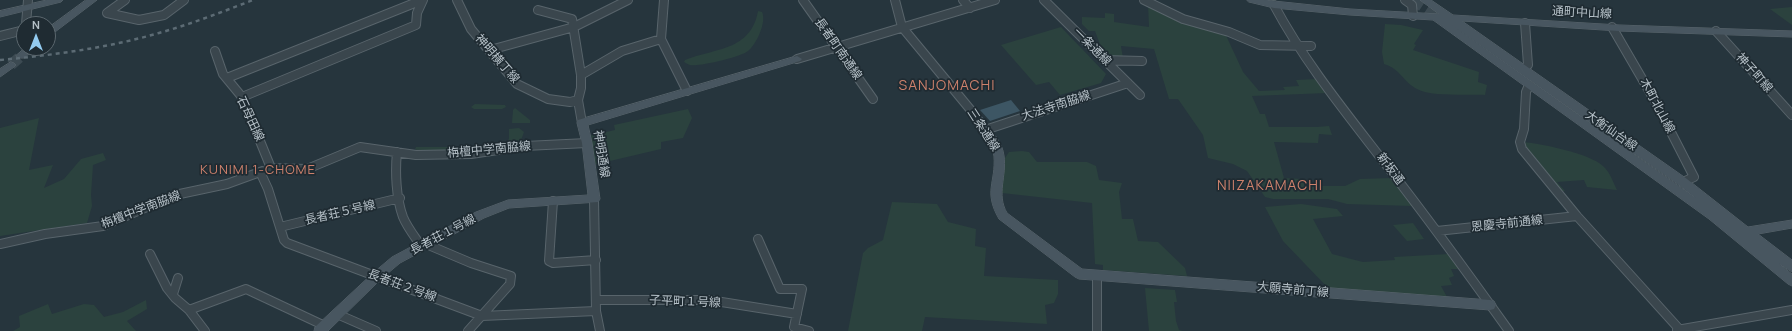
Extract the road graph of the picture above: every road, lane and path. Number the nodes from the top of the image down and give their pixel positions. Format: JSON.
{"nodes":[{"id":1,"x":58,"y":0,"type":"edge"},
{"id":2,"x":92,"y":0,"type":"edge"},
{"id":3,"x":125,"y":0,"type":"edge"},
{"id":4,"x":184,"y":0,"type":"edge"},
{"id":5,"x":423,"y":0,"type":"edge"},
{"id":6,"x":457,"y":0,"type":"edge"},
{"id":7,"x":628,"y":0,"type":"edge"},
{"id":8,"x":664,"y":0,"type":"edge"},
{"id":9,"x":803,"y":0,"type":"edge"},
{"id":10,"x":895,"y":0,"type":"edge"},
{"id":11,"x":963,"y":0,"type":"edge"},
{"id":12,"x":995,"y":0,"type":"edge"},
{"id":13,"x":1044,"y":0,"type":"edge"},
{"id":14,"x":1144,"y":0,"type":"edge"},
{"id":15,"x":1252,"y":0,"type":"edge"},
{"id":16,"x":1405,"y":0,"type":"edge"},
{"id":17,"x":1425,"y":0,"type":"edge"},
{"id":18,"x":1286,"y":3,"type":"edge"},
{"id":19,"x":28,"y":4,"type":"edge"},
{"id":20,"x":1274,"y":5,"type":"junction"},
{"id":21,"x":970,"y":8,"type":"junction"},
{"id":22,"x":538,"y":10,"type":"dead end"},
{"id":23,"x":0,"y":14,"type":"edge"},
{"id":24,"x":27,"y":16,"type":"edge"},
{"id":25,"x":1413,"y":16,"type":"junction"},
{"id":26,"x":1435,"y":17,"type":"junction"},
{"id":27,"x":1451,"y":18,"type":"junction"},
{"id":28,"x":1525,"y":23,"type":"junction"},
{"id":29,"x":56,"y":27,"type":"edge"},
{"id":30,"x":574,"y":27,"type":"junction"},
{"id":31,"x":902,"y":27,"type":"junction"},
{"id":32,"x":1612,"y":27,"type":"junction"},
{"id":33,"x":1716,"y":31,"type":"junction"},
{"id":34,"x":16,"y":32,"type":"edge"},
{"id":35,"x":1792,"y":34,"type":"edge"},
{"id":36,"x":0,"y":36,"type":"edge"},
{"id":37,"x":661,"y":39,"type":"junction"},
{"id":38,"x":1299,"y":46,"type":"junction"},
{"id":39,"x":1311,"y":46,"type":"dead end"},
{"id":40,"x":838,"y":48,"type":"junction"},
{"id":41,"x":490,"y":50,"type":"junction"},
{"id":42,"x":215,"y":51,"type":"dead end"},
{"id":43,"x":797,"y":59,"type":"joint"},
{"id":44,"x":1104,"y":60,"type":"junction"},
{"id":45,"x":1142,"y":61,"type":"dead end"},
{"id":46,"x":11,"y":64,"type":"tunnel mouth"},
{"id":47,"x":1523,"y":69,"type":"junction"},
{"id":48,"x":0,"y":74,"type":"edge"},
{"id":49,"x":581,"y":75,"type":"junction"},
{"id":50,"x":227,"y":78,"type":"junction"},
{"id":51,"x":1529,"y":82,"type":"junction"},
{"id":52,"x":1128,"y":83,"type":"junction"},
{"id":53,"x":687,"y":92,"type":"junction"},
{"id":54,"x":1140,"y":95,"type":"dead end"},
{"id":55,"x":242,"y":97,"type":"junction"},
{"id":56,"x":873,"y":99,"type":"dead end"},
{"id":57,"x":578,"y":100,"type":"junction"},
{"id":58,"x":974,"y":114,"type":"joint"},
{"id":59,"x":1792,"y":115,"type":"edge"},
{"id":60,"x":582,"y":123,"type":"junction"},
{"id":61,"x":985,"y":130,"type":"junction"},
{"id":62,"x":587,"y":143,"type":"junction"},
{"id":63,"x":397,"y":152,"type":"junction"},
{"id":64,"x":267,"y":170,"type":"junction"},
{"id":65,"x":1683,"y":182,"type":"junction"},
{"id":66,"x":400,"y":198,"type":"junction"},
{"id":67,"x":594,"y":199,"type":"junction"},
{"id":68,"x":553,"y":201,"type":"junction"},
{"id":69,"x":1576,"y":216,"type":"junction"},
{"id":70,"x":1792,"y":224,"type":"edge"},
{"id":71,"x":280,"y":227,"type":"junction"},
{"id":72,"x":1437,"y":231,"type":"junction"},
{"id":73,"x":1748,"y":231,"type":"junction"},
{"id":74,"x":1735,"y":233,"type":"junction"},
{"id":75,"x":758,"y":239,"type":"dead end"},
{"id":76,"x":0,"y":244,"type":"edge"},
{"id":77,"x":424,"y":245,"type":"junction"},
{"id":78,"x":150,"y":254,"type":"dead end"},
{"id":79,"x":596,"y":260,"type":"junction"},
{"id":80,"x":1792,"y":267,"type":"edge"},
{"id":81,"x":1097,"y":275,"type":"junction"},
{"id":82,"x":377,"y":276,"type":"junction"},
{"id":83,"x":178,"y":278,"type":"dead end"},
{"id":84,"x":1792,"y":281,"type":"edge"},
{"id":85,"x":173,"y":294,"type":"junction"},
{"id":86,"x":597,"y":300,"type":"junction"},
{"id":87,"x":1490,"y":306,"type":"junction"},
{"id":88,"x":189,"y":310,"type":"junction"},
{"id":89,"x":1792,"y":310,"type":"edge"},
{"id":90,"x":596,"y":311,"type":"junction"},
{"id":91,"x":337,"y":314,"type":"junction"},
{"id":92,"x":797,"y":314,"type":"junction"},
{"id":93,"x":482,"y":316,"type":"junction"},
{"id":94,"x":322,"y":329,"type":"edge"},
{"id":95,"x":1679,"y":330,"type":"edge"},
{"id":96,"x":205,"y":331,"type":"edge"},
{"id":97,"x":376,"y":331,"type":"edge"},
{"id":98,"x":468,"y":331,"type":"edge"},
{"id":99,"x":600,"y":331,"type":"edge"},
{"id":100,"x":809,"y":331,"type":"edge"},
{"id":101,"x":1097,"y":331,"type":"edge"},
{"id":102,"x":1509,"y":331,"type":"edge"}],
"edges":[{"from":1,"to":19,"type":"street"},
{"from":2,"to":29,"type":"street"},
{"from":3,"to":4,"type":"street"},
{"from":5,"to":50,"type":"street"},
{"from":5,"to":55,"type":"street"},
{"from":6,"to":41,"type":"street","name":"神明横丁線"},
{"from":7,"to":30,"type":"street"},
{"from":8,"to":37,"type":"street"},
{"from":9,"to":40,"type":"street","name":"長者町南通線"},
{"from":10,"to":31,"type":"street","name":"三条通線"},
{"from":11,"to":21,"type":"street"},
{"from":12,"to":21,"type":"street"},
{"from":13,"to":44,"type":"street","name":"一条通線"},
{"from":14,"to":38,"type":"street"},
{"from":15,"to":20,"type":"street","name":"通町中山線"},
{"from":16,"to":25,"type":"street"},
{"from":17,"to":27,"type":"street","name":"大衡仙台線"},
{"from":18,"to":20,"type":"street","name":"通町中山線"},
{"from":18,"to":25,"type":"street","name":"通町中山線"},
{"from":19,"to":23,"type":"street"},
{"from":19,"to":24,"type":"street"},
{"from":20,"to":38,"type":"street","name":"新坂通"},
{"from":21,"to":31,"type":"street"},
{"from":22,"to":30,"type":"street"},
{"from":25,"to":26,"type":"street","name":"通町中山線"},
{"from":26,"to":27,"type":"street","name":"通町中山線"},
{"from":26,"to":51,"type":"street","name":"大衡仙台線"},
{"from":27,"to":28,"type":"street","name":"通町中山線"},
{"from":27,"to":47,"type":"street","name":"大衡仙台線"},
{"from":28,"to":32,"type":"street","name":"通町中山線"},
{"from":28,"to":47,"type":"street"},
{"from":30,"to":41,"type":"street"},
{"from":30,"to":49,"type":"street","name":"神明通線"},
{"from":31,"to":40,"type":"street"},
{"from":31,"to":58,"type":"street","name":"三条通線"},
{"from":32,"to":33,"type":"street","name":"通町中山線"},
{"from":32,"to":65,"type":"street","name":"木町北山線"},
{"from":33,"to":35,"type":"street","name":"通町中山線"},
{"from":33,"to":59,"type":"street","name":"神子町線"},
{"from":34,"to":36,"type":"street"},
{"from":37,"to":49,"type":"street"},
{"from":37,"to":53,"type":"street"},
{"from":38,"to":39,"type":"street"},
{"from":38,"to":72,"type":"street","name":"新坂通"},
{"from":40,"to":43,"type":"street"},
{"from":40,"to":56,"type":"street","name":"長者町南通線"},
{"from":41,"to":57,"type":"street","name":"神明横丁線"},
{"from":42,"to":50,"type":"street","name":"石母田線"},
{"from":43,"to":53,"type":"street"},
{"from":44,"to":45,"type":"street"},
{"from":44,"to":52,"type":"street","name":"一条通線"},
{"from":46,"to":48,"type":"street"},
{"from":47,"to":65,"type":"street","name":"大衡仙台線"},
{"from":49,"to":57,"type":"street","name":"神明通線"},
{"from":50,"to":55,"type":"street","name":"石母田線"},
{"from":51,"to":69,"type":"street"},
{"from":51,"to":74,"type":"street","name":"大衡仙台線"},
{"from":52,"to":54,"type":"street","name":"一条通線"},
{"from":52,"to":61,"type":"street","name":"大法寺南脇線"},
{"from":53,"to":60,"type":"street"},
{"from":55,"to":64,"type":"street","name":"石母田線"},
{"from":57,"to":60,"type":"street","name":"神明通線"},
{"from":58,"to":61,"type":"street","name":"三条通線"},
{"from":60,"to":62,"type":"street","name":"神明通線"},
{"from":61,"to":81,"type":"street","name":"三条通線"},
{"from":62,"to":63,"type":"street","name":"栴檀中学南脇線"},
{"from":62,"to":67,"type":"street","name":"神明通線"},
{"from":63,"to":64,"type":"street","name":"栴檀中学南脇線"},
{"from":63,"to":66,"type":"street"},
{"from":64,"to":71,"type":"street","name":"長者荘２号線"},
{"from":64,"to":76,"type":"street","name":"栴檀中学南脇線"},
{"from":65,"to":73,"type":"street","name":"大衡仙台線"},
{"from":66,"to":71,"type":"street","name":"長者荘５号線"},
{"from":66,"to":77,"type":"street"},
{"from":67,"to":68,"type":"street","name":"長者荘１号線"},
{"from":67,"to":79,"type":"street","name":"神明通線"},
{"from":68,"to":77,"type":"street","name":"長者荘１号線"},
{"from":68,"to":79,"type":"street"},
{"from":69,"to":72,"type":"street","name":"恩慶寺前通線"},
{"from":69,"to":95,"type":"street"},
{"from":70,"to":73,"type":"street"},
{"from":71,"to":82,"type":"street","name":"長者荘２号線"},
{"from":72,"to":87,"type":"street","name":"新坂通"},
{"from":73,"to":74,"type":"street"},
{"from":73,"to":80,"type":"street","name":"大衡仙台線"},
{"from":74,"to":84,"type":"street","name":"大衡仙台線"},
{"from":75,"to":92,"type":"street"},
{"from":77,"to":82,"type":"street","name":"長者荘１号線"},
{"from":77,"to":93,"type":"street"},
{"from":78,"to":85,"type":"street"},
{"from":79,"to":86,"type":"street","name":"神明通線"},
{"from":81,"to":87,"type":"street","name":"大願寺前丁線"},
{"from":81,"to":101,"type":"street"},
{"from":82,"to":91,"type":"street","name":"長者荘１号線"},
{"from":82,"to":93,"type":"street","name":"長者荘２号線"},
{"from":83,"to":85,"type":"street"},
{"from":85,"to":88,"type":"street"},
{"from":86,"to":90,"type":"street","name":"神明通線"},
{"from":86,"to":92,"type":"street","name":"子平町１号線"},
{"from":87,"to":102,"type":"street","name":"新坂通"},
{"from":88,"to":94,"type":"street"},
{"from":88,"to":96,"type":"street"},
{"from":89,"to":95,"type":"street"},
{"from":90,"to":93,"type":"street","name":"長者荘２号線"},
{"from":90,"to":99,"type":"street","name":"神明通線"},
{"from":91,"to":94,"type":"street","name":"長者荘１号線"},
{"from":91,"to":97,"type":"street"},
{"from":92,"to":100,"type":"street"},
{"from":93,"to":98,"type":"street"}]}
